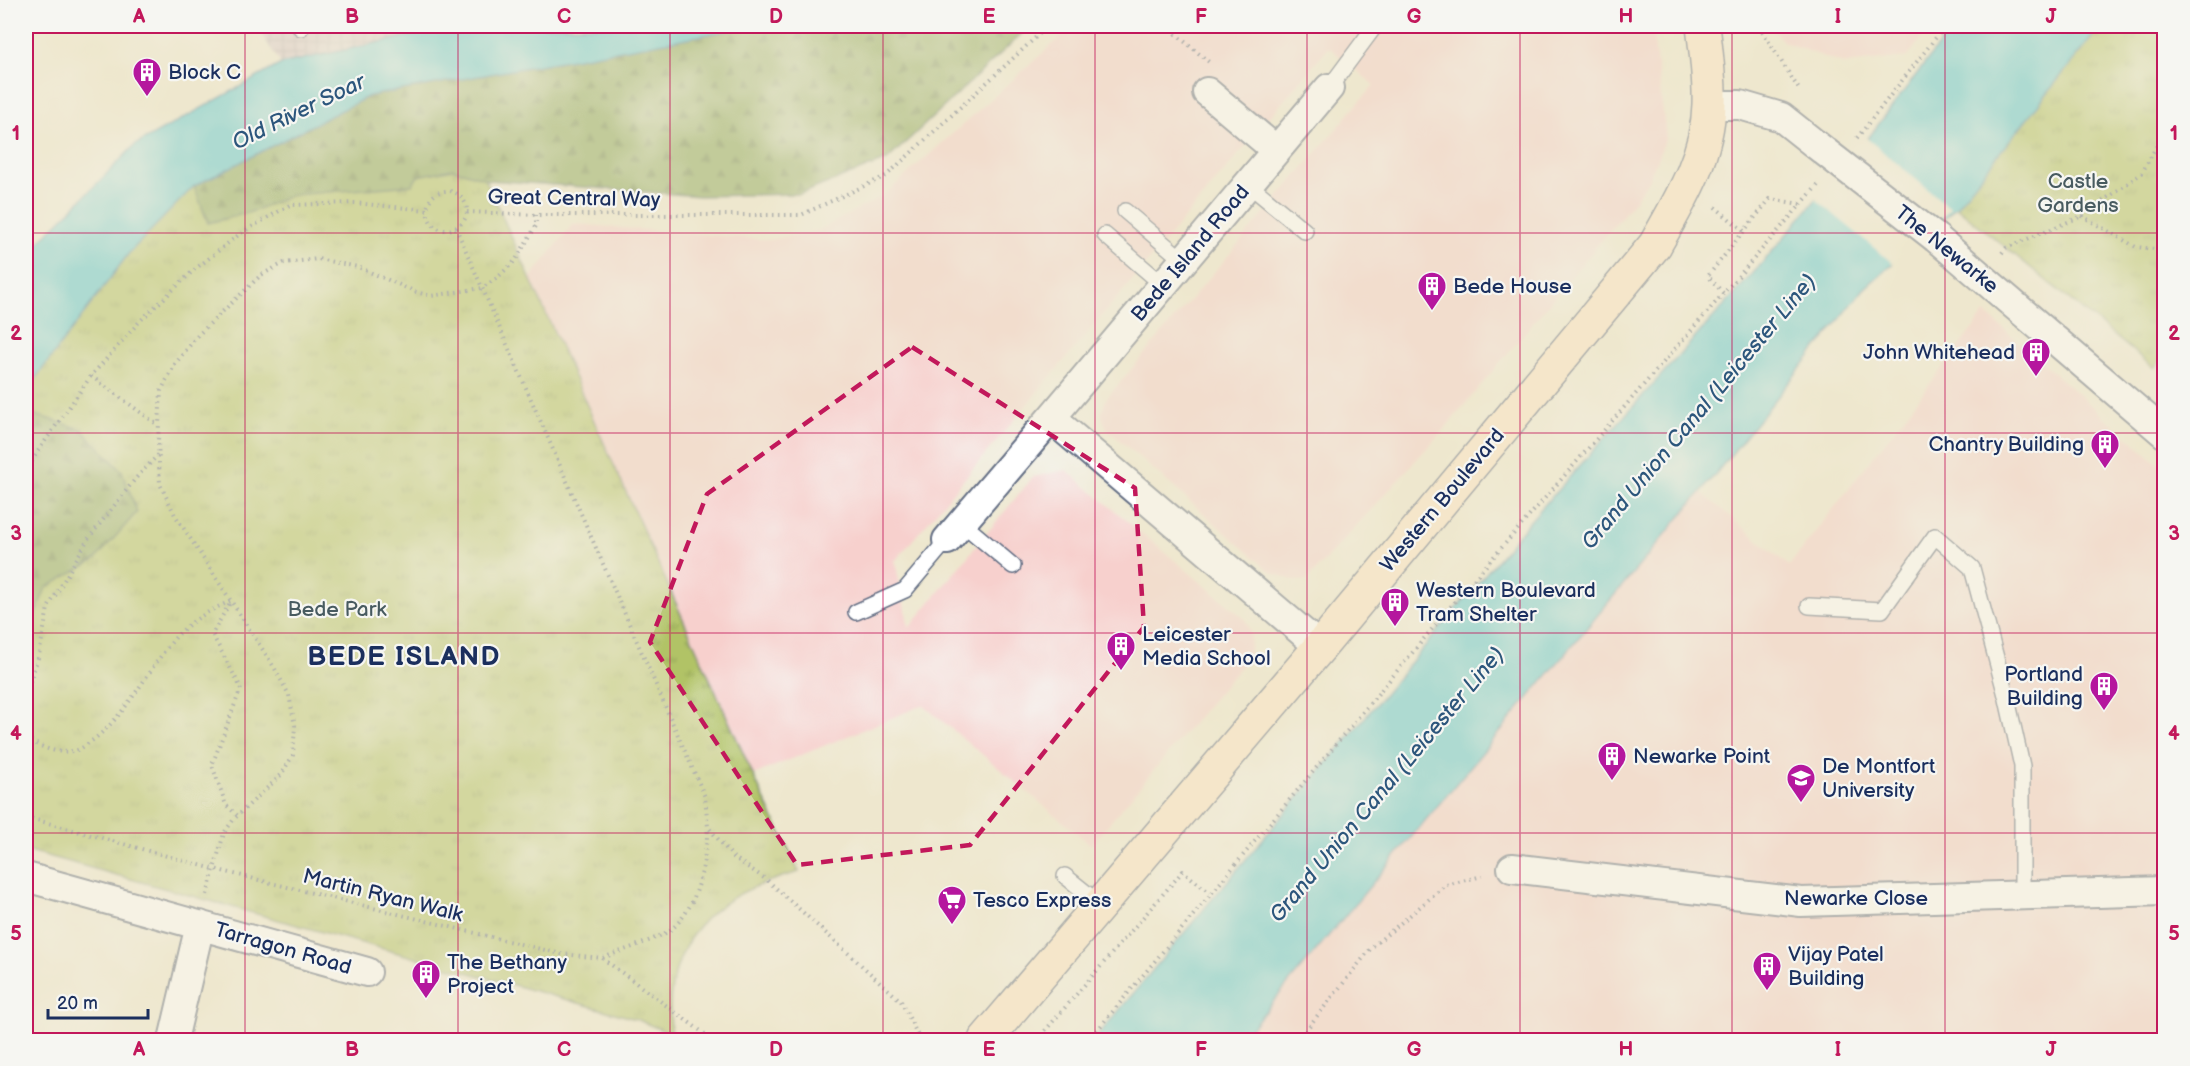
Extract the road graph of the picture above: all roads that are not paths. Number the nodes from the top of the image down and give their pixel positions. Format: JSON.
{"nodes":[{"id":1,"x":1375,"y":26,"type":"edge"},
{"id":2,"x":1703,"y":26,"type":"edge"},
{"id":3,"x":1329,"y":88,"type":"joint"},
{"id":4,"x":1207,"y":93,"type":"dead end"},
{"id":5,"x":1709,"y":105,"type":"junction"},
{"id":6,"x":1276,"y":150,"type":"junction"},
{"id":7,"x":1248,"y":184,"type":"junction"},
{"id":8,"x":1125,"y":211,"type":"dead end"},
{"id":9,"x":1305,"y":231,"type":"dead end"},
{"id":10,"x":1105,"y":235,"type":"dead end"},
{"id":11,"x":1183,"y":260,"type":"junction"},
{"id":12,"x":1162,"y":284,"type":"junction"},
{"id":13,"x":1051,"y":418,"type":"junction"},
{"id":14,"x":2164,"y":433,"type":"edge"},
{"id":15,"x":954,"y":531,"type":"junction"},
{"id":16,"x":1013,"y":566,"type":"dead end"},
{"id":17,"x":1809,"y":606,"type":"dead end"},
{"id":18,"x":856,"y":612,"type":"dead end"},
{"id":19,"x":1320,"y":647,"type":"junction"},
{"id":20,"x":1512,"y":868,"type":"road end"},
{"id":21,"x":1065,"y":876,"type":"dead end"},
{"id":22,"x":26,"y":877,"type":"edge"},
{"id":23,"x":2164,"y":891,"type":"edge"},
{"id":24,"x":2022,"y":895,"type":"junction"},
{"id":25,"x":1100,"y":904,"type":"junction"},
{"id":26,"x":200,"y":925,"type":"junction"},
{"id":27,"x":367,"y":972,"type":"dead end"},
{"id":28,"x":173,"y":1041,"type":"edge"},
{"id":29,"x":985,"y":1041,"type":"edge"}],
"edges":[{"from":1,"to":3,"type":"lane"},
{"from":2,"to":5,"type":"street","name":"Western Boulevard"},
{"from":3,"to":6,"type":"street","name":"Bede Island Road"},
{"from":4,"to":6,"type":"street"},
{"from":5,"to":14,"type":"street","name":"The Newarke","bridge":true},
{"from":5,"to":19,"type":"street","name":"Western Boulevard"},
{"from":6,"to":7,"type":"street","name":"Bede Island Road"},
{"from":7,"to":9,"type":"lane"},
{"from":7,"to":11,"type":"street","name":"Bede Island Road"},
{"from":8,"to":11,"type":"lane"},
{"from":10,"to":12,"type":"lane"},
{"from":11,"to":12,"type":"street","name":"Bede Island Road"},
{"from":12,"to":13,"type":"street","name":"Bede Island Road"},
{"from":13,"to":15,"type":"street","name":"Bede Island Road"},
{"from":13,"to":19,"type":"street"},
{"from":15,"to":16,"type":"lane"},
{"from":15,"to":18,"type":"lane"},
{"from":17,"to":24,"type":"lane"},
{"from":19,"to":25,"type":"street","name":"Western Boulevard"},
{"from":20,"to":24,"type":"street","name":"Newarke Close"},
{"from":21,"to":25,"type":"lane"},
{"from":22,"to":26,"type":"street","name":"Tarragon Road"},
{"from":23,"to":24,"type":"street","name":"Newarke Close"},
{"from":25,"to":29,"type":"street","name":"Western Boulevard"},
{"from":26,"to":27,"type":"street","name":"Tarragon Road"},
{"from":26,"to":28,"type":"street","name":"Tarragon Road"}]}
